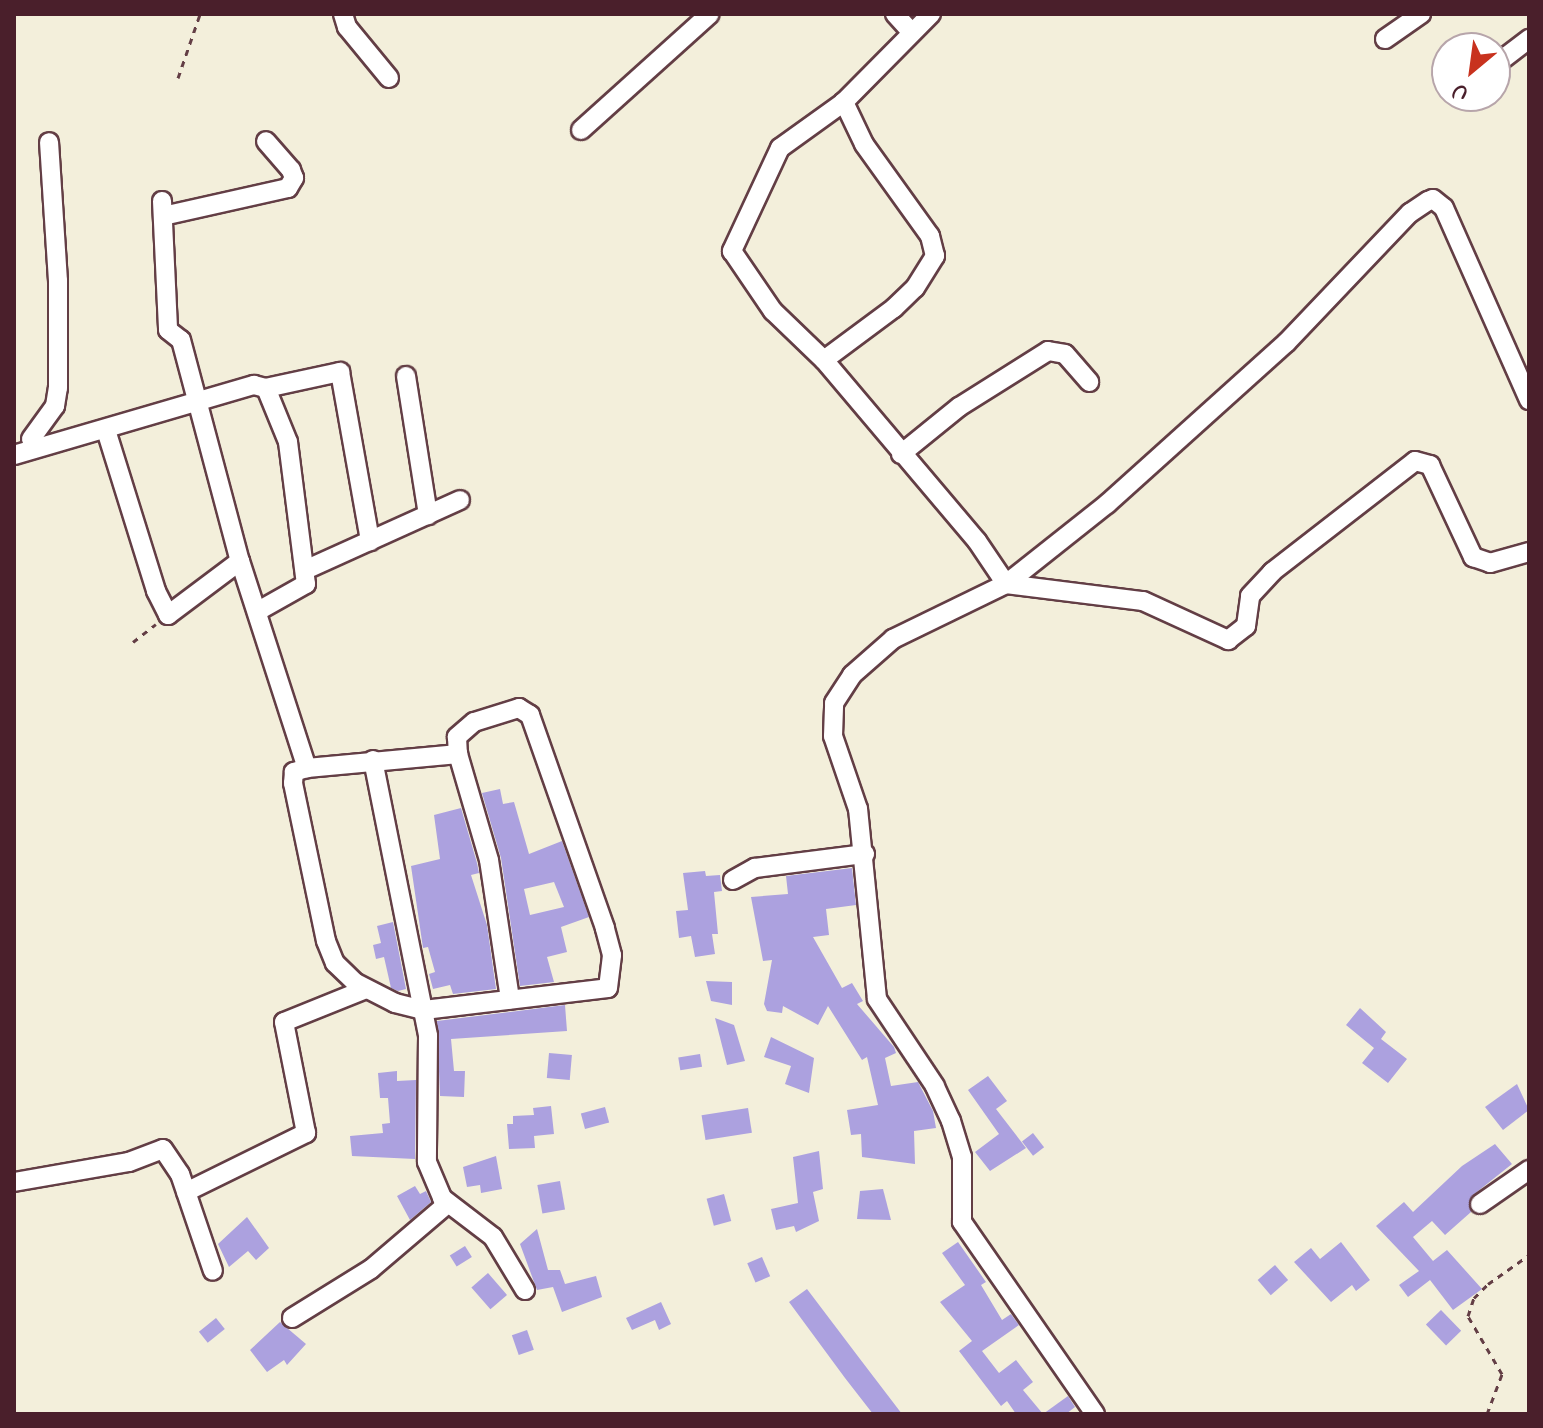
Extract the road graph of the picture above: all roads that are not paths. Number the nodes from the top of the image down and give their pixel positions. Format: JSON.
{"nodes":[{"id":1,"x":343,"y":14,"type":"edge"},
{"id":2,"x":710,"y":14,"type":"edge"},
{"id":3,"x":895,"y":14,"type":"edge"},
{"id":4,"x":931,"y":14,"type":"edge"},
{"id":5,"x":1421,"y":14,"type":"edge"},
{"id":6,"x":912,"y":33,"type":"junction"},
{"id":7,"x":1385,"y":39,"type":"dead end"},
{"id":8,"x":1528,"y":42,"type":"edge"},
{"id":9,"x":1511,"y":54,"type":"edge"},
{"id":10,"x":389,"y":78,"type":"dead end"},
{"id":11,"x":844,"y":102,"type":"junction"},
{"id":12,"x":581,"y":130,"type":"dead end"},
{"id":13,"x":266,"y":141,"type":"dead end"},
{"id":14,"x":49,"y":142,"type":"dead end"},
{"id":15,"x":824,"y":360,"type":"junction"},
{"id":16,"x":406,"y":376,"type":"dead end"},
{"id":17,"x":1089,"y":382,"type":"dead end"},
{"id":18,"x":266,"y":388,"type":"junction"},
{"id":19,"x":1529,"y":400,"type":"edge"},
{"id":20,"x":196,"y":405,"type":"junction"},
{"id":21,"x":14,"y":429,"type":"edge"},
{"id":22,"x":106,"y":430,"type":"junction"},
{"id":23,"x":37,"y":443,"type":"junction"},
{"id":24,"x":901,"y":454,"type":"junction"},
{"id":25,"x":14,"y":455,"type":"edge"},
{"id":26,"x":460,"y":500,"type":"dead end"},
{"id":27,"x":428,"y":515,"type":"junction"},
{"id":28,"x":370,"y":541,"type":"junction"},
{"id":29,"x":1529,"y":552,"type":"edge"},
{"id":30,"x":240,"y":561,"type":"junction"},
{"id":31,"x":305,"y":570,"type":"junction"},
{"id":32,"x":1006,"y":584,"type":"junction"},
{"id":33,"x":258,"y":611,"type":"junction"},
{"id":34,"x":458,"y":754,"type":"junction"},
{"id":35,"x":373,"y":760,"type":"junction"},
{"id":36,"x":307,"y":768,"type":"junction"},
{"id":37,"x":865,"y":854,"type":"junction"},
{"id":38,"x":733,"y":880,"type":"dead end"},
{"id":39,"x":366,"y":989,"type":"junction"},
{"id":40,"x":510,"y":999,"type":"junction"},
{"id":41,"x":424,"y":1010,"type":"junction"},
{"id":42,"x":1529,"y":1170,"type":"edge"},
{"id":43,"x":14,"y":1182,"type":"edge"},
{"id":44,"x":186,"y":1192,"type":"junction"},
{"id":45,"x":447,"y":1204,"type":"junction"},
{"id":46,"x":1480,"y":1204,"type":"dead end"},
{"id":47,"x":213,"y":1271,"type":"dead end"},
{"id":48,"x":525,"y":1290,"type":"dead end"},
{"id":49,"x":292,"y":1318,"type":"dead end"},
{"id":50,"x":1095,"y":1414,"type":"edge"}],
"edges":[{"from":1,"to":10,"type":"street"},
{"from":2,"to":12,"type":"street"},
{"from":3,"to":6,"type":"street"},
{"from":4,"to":6,"type":"street"},
{"from":5,"to":7,"type":"street"},
{"from":6,"to":11,"type":"street"},
{"from":8,"to":9,"type":"street"},
{"from":11,"to":15,"type":"street"},
{"from":11,"to":15,"type":"street"},
{"from":13,"to":20,"type":"street"},
{"from":14,"to":23,"type":"street"},
{"from":15,"to":24,"type":"street"},
{"from":16,"to":27,"type":"street"},
{"from":17,"to":24,"type":"street"},
{"from":18,"to":20,"type":"street"},
{"from":18,"to":28,"type":"street"},
{"from":18,"to":31,"type":"street"},
{"from":19,"to":32,"type":"street"},
{"from":20,"to":22,"type":"street"},
{"from":20,"to":30,"type":"street"},
{"from":21,"to":23,"type":"street"},
{"from":22,"to":23,"type":"street"},
{"from":22,"to":30,"type":"street"},
{"from":23,"to":25,"type":"street"},
{"from":24,"to":32,"type":"street"},
{"from":26,"to":27,"type":"street"},
{"from":27,"to":28,"type":"street"},
{"from":28,"to":31,"type":"street"},
{"from":29,"to":32,"type":"street"},
{"from":30,"to":33,"type":"street"},
{"from":31,"to":33,"type":"street"},
{"from":32,"to":37,"type":"street"},
{"from":33,"to":36,"type":"street"},
{"from":34,"to":35,"type":"street"},
{"from":34,"to":40,"type":"street"},
{"from":34,"to":40,"type":"street"},
{"from":35,"to":36,"type":"street"},
{"from":35,"to":41,"type":"street"},
{"from":36,"to":39,"type":"street"},
{"from":37,"to":38,"type":"street"},
{"from":37,"to":50,"type":"street"},
{"from":39,"to":41,"type":"street"},
{"from":39,"to":44,"type":"street"},
{"from":40,"to":41,"type":"street"},
{"from":41,"to":45,"type":"street"},
{"from":42,"to":46,"type":"street"},
{"from":43,"to":44,"type":"street"},
{"from":44,"to":47,"type":"street"},
{"from":45,"to":48,"type":"street"},
{"from":45,"to":49,"type":"street"}]}
